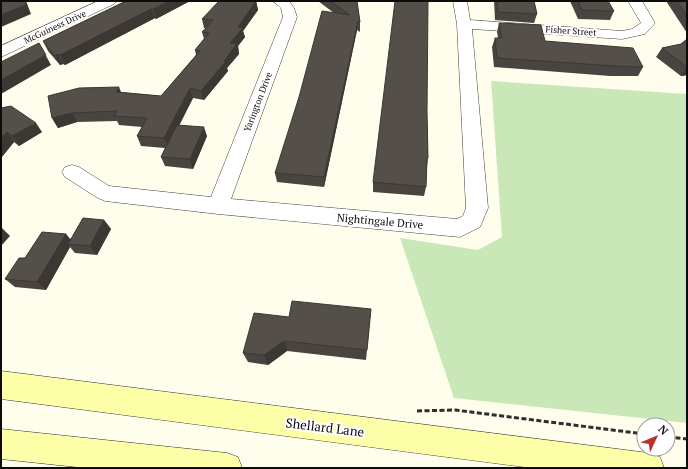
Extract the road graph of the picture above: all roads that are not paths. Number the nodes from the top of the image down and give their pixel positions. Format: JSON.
{"nodes":[{"id":1,"x":109,"y":1,"type":"edge"},
{"id":2,"x":280,"y":1,"type":"edge"},
{"id":3,"x":460,"y":1,"type":"edge"},
{"id":4,"x":636,"y":1,"type":"edge"},
{"id":5,"x":464,"y":24,"type":"junction"},
{"id":6,"x":1,"y":52,"type":"edge"},
{"id":7,"x":72,"y":172,"type":"dead end"},
{"id":8,"x":218,"y":206,"type":"junction"},
{"id":9,"x":1,"y":385,"type":"edge"},
{"id":10,"x":1,"y":444,"type":"edge"},
{"id":11,"x":227,"y":468,"type":"edge"},
{"id":12,"x":649,"y":468,"type":"edge"}],
"edges":[{"from":1,"to":6,"type":"street","name":"McGuiness Drive"},
{"from":2,"to":8,"type":"street","name":"Yarington Drive"},
{"from":3,"to":5,"type":"street","name":"Nightingale Drive"},
{"from":4,"to":5,"type":"street","name":"Fisher Street"},
{"from":5,"to":8,"type":"street","name":"Nightingale Drive"},
{"from":7,"to":8,"type":"street","name":"Nightingale Drive"},
{"from":9,"to":12,"type":"main road","name":"Shellard Lane"},
{"from":10,"to":11,"type":"main road"}]}
